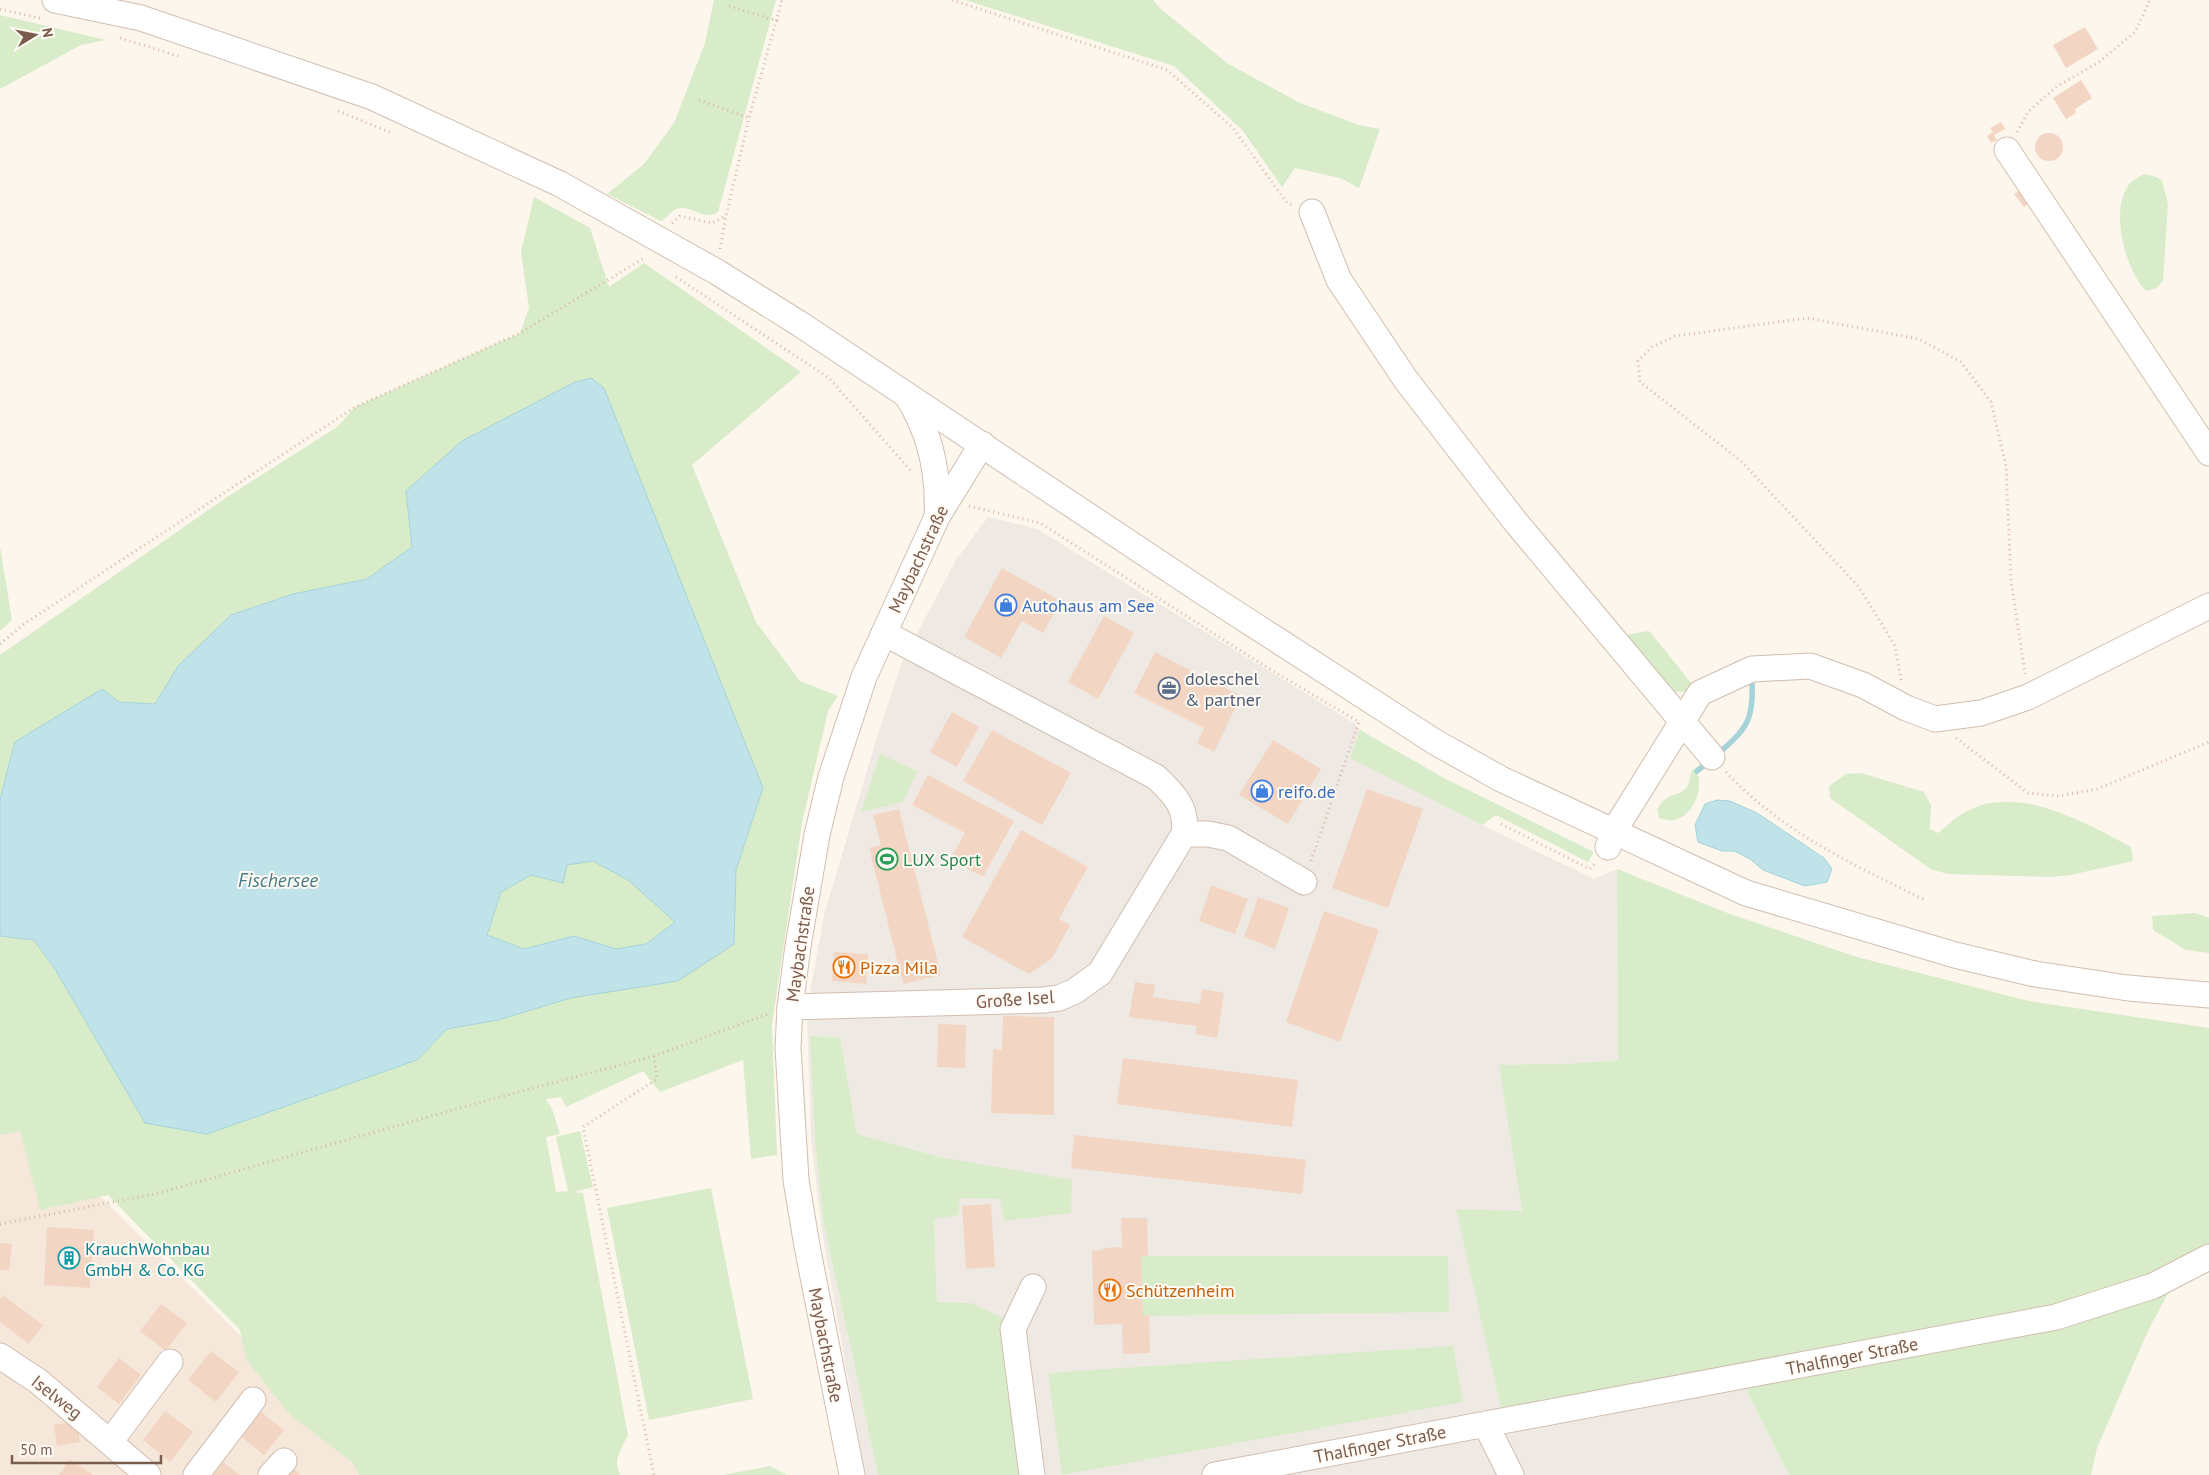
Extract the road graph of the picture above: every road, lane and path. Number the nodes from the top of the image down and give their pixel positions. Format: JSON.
{"nodes":[{"id":1,"x":782,"y":0,"type":"edge"},
{"id":2,"x":952,"y":0,"type":"edge"},
{"id":3,"x":2150,"y":0,"type":"edge"},
{"id":4,"x":730,"y":6,"type":"dead end"},
{"id":5,"x":0,"y":9,"type":"edge"},
{"id":6,"x":50,"y":10,"type":"edge"},
{"id":7,"x":778,"y":21,"type":"junction"},
{"id":8,"x":117,"y":37,"type":"dead end"},
{"id":9,"x":190,"y":60,"type":"dead end"},
{"id":10,"x":699,"y":100,"type":"dead end"},
{"id":11,"x":333,"y":109,"type":"dead end"},
{"id":12,"x":749,"y":118,"type":"junction"},
{"id":13,"x":394,"y":134,"type":"dead end"},
{"id":14,"x":2007,"y":150,"type":"joint"},
{"id":15,"x":1312,"y":212,"type":"joint"},
{"id":16,"x":726,"y":216,"type":"junction"},
{"id":17,"x":693,"y":218,"type":"dead end"},
{"id":18,"x":723,"y":229,"type":"dead end"},
{"id":19,"x":638,"y":253,"type":"dead end"},
{"id":20,"x":646,"y":257,"type":"junction"},
{"id":21,"x":654,"y":262,"type":"dead end"},
{"id":22,"x":670,"y":273,"type":"dead end"},
{"id":23,"x":906,"y":393,"type":"junction"},
{"id":24,"x":982,"y":444,"type":"junction"},
{"id":25,"x":2209,"y":453,"type":"edge"},
{"id":26,"x":914,"y":473,"type":"dead end"},
{"id":27,"x":937,"y":517,"type":"junction"},
{"id":28,"x":2209,"y":606,"type":"edge"},
{"id":29,"x":884,"y":633,"type":"junction"},
{"id":30,"x":0,"y":644,"type":"edge"},
{"id":31,"x":2022,"y":654,"type":"dead end"},
{"id":32,"x":1900,"y":677,"type":"dead end"},
{"id":33,"x":1359,"y":722,"type":"dead end"},
{"id":34,"x":1681,"y":722,"type":"junction"},
{"id":35,"x":2209,"y":742,"type":"edge"},
{"id":36,"x":1965,"y":746,"type":"dead end"},
{"id":37,"x":1712,"y":757,"type":"joint"},
{"id":38,"x":1501,"y":824,"type":"dead end"},
{"id":39,"x":1184,"y":834,"type":"junction"},
{"id":40,"x":1611,"y":840,"type":"junction"},
{"id":41,"x":1304,"y":882,"type":"joint"},
{"id":42,"x":1925,"y":900,"type":"dead end"},
{"id":43,"x":2209,"y":995,"type":"edge"},
{"id":44,"x":790,"y":1007,"type":"junction"},
{"id":45,"x":654,"y":1056,"type":"junction"},
{"id":46,"x":0,"y":1224,"type":"edge"},
{"id":47,"x":2209,"y":1257,"type":"edge"},
{"id":48,"x":1033,"y":1287,"type":"dead end"},
{"id":49,"x":0,"y":1356,"type":"edge"},
{"id":50,"x":170,"y":1362,"type":"dead end"},
{"id":51,"x":253,"y":1400,"type":"dead end"},
{"id":52,"x":1486,"y":1424,"type":"junction"},
{"id":53,"x":110,"y":1442,"type":"junction"},
{"id":54,"x":136,"y":1470,"type":"edge"},
{"id":55,"x":196,"y":1475,"type":"edge"},
{"id":56,"x":654,"y":1475,"type":"edge"},
{"id":57,"x":852,"y":1475,"type":"edge"},
{"id":58,"x":1032,"y":1475,"type":"edge"},
{"id":59,"x":1215,"y":1475,"type":"edge"},
{"id":60,"x":1511,"y":1475,"type":"edge"}],
"edges":[{"from":1,"to":7,"type":"path"},
{"from":2,"to":15,"type":"path"},
{"from":3,"to":14,"type":"path"},
{"from":4,"to":7,"type":"path"},
{"from":5,"to":6,"type":"path"},
{"from":6,"to":23,"type":"street"},
{"from":7,"to":12,"type":"path"},
{"from":8,"to":9,"type":"path"},
{"from":10,"to":12,"type":"path"},
{"from":11,"to":13,"type":"path"},
{"from":12,"to":16,"type":"path"},
{"from":14,"to":25,"type":"street"},
{"from":15,"to":34,"type":"street"},
{"from":16,"to":17,"type":"path"},
{"from":16,"to":18,"type":"path"},
{"from":19,"to":20,"type":"path"},
{"from":20,"to":21,"type":"path"},
{"from":20,"to":30,"type":"path"},
{"from":22,"to":26,"type":"path"},
{"from":23,"to":24,"type":"street"},
{"from":23,"to":27,"type":"street"},
{"from":24,"to":27,"type":"street","name":"Maybachstraße"},
{"from":24,"to":40,"type":"street"},
{"from":27,"to":29,"type":"street","name":"Maybachstraße"},
{"from":28,"to":34,"type":"street"},
{"from":29,"to":39,"type":"street"},
{"from":29,"to":44,"type":"street","name":"Maybachstraße"},
{"from":31,"to":32,"type":"path"},
{"from":33,"to":41,"type":"path"},
{"from":34,"to":37,"type":"street"},
{"from":34,"to":40,"type":"street"},
{"from":35,"to":36,"type":"path"},
{"from":37,"to":42,"type":"path"},
{"from":38,"to":40,"type":"path"},
{"from":39,"to":41,"type":"street"},
{"from":39,"to":44,"type":"street","name":"Große Isel"},
{"from":40,"to":43,"type":"street"},
{"from":44,"to":45,"type":"path"},
{"from":44,"to":57,"type":"street","name":"Maybachstraße"},
{"from":45,"to":46,"type":"path"},
{"from":45,"to":56,"type":"path"},
{"from":47,"to":52,"type":"street","name":"Thalfinger Straße"},
{"from":48,"to":58,"type":"street"},
{"from":49,"to":53,"type":"street","name":"Iselweg"},
{"from":50,"to":53,"type":"street"},
{"from":51,"to":55,"type":"street"},
{"from":52,"to":59,"type":"street","name":"Thalfinger Straße"},
{"from":52,"to":60,"type":"street"},
{"from":53,"to":54,"type":"street","name":"Iselweg"}]}
